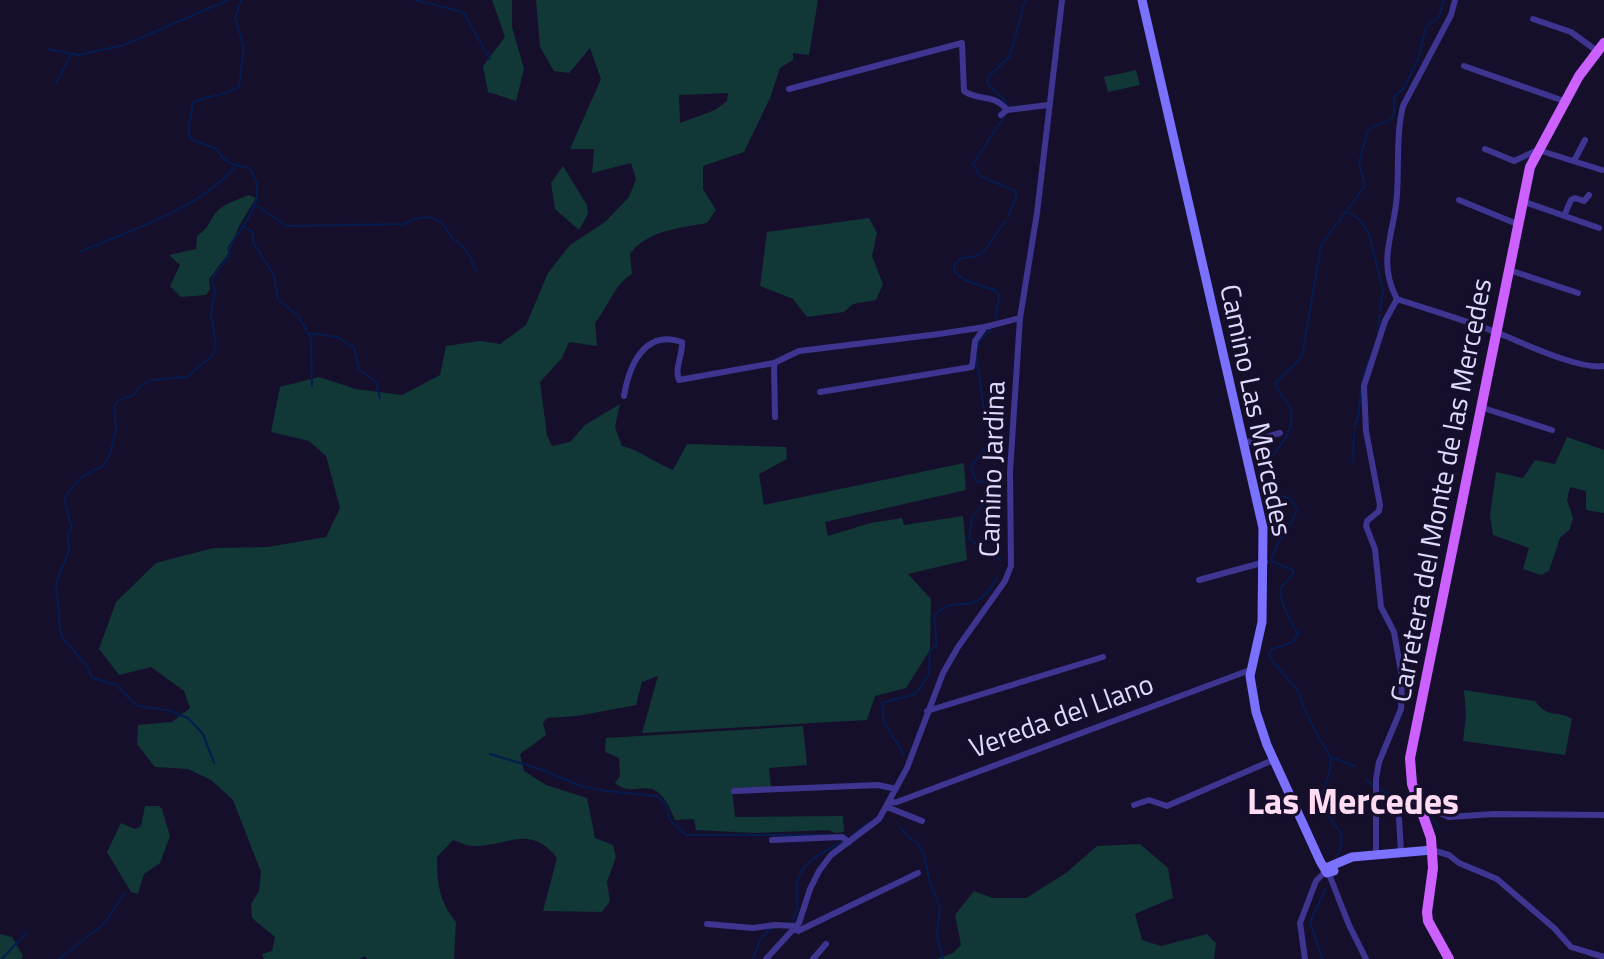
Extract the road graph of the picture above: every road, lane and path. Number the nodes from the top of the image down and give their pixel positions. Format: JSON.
{"nodes":[{"id":1,"x":1062,"y":0,"type":"edge"},
{"id":2,"x":1142,"y":0,"type":"edge"},
{"id":3,"x":1455,"y":0,"type":"edge"},
{"id":4,"x":1533,"y":19,"type":"dead end"},
{"id":5,"x":1600,"y":47,"type":"edge"},
{"id":6,"x":1464,"y":66,"type":"dead end"},
{"id":7,"x":789,"y":89,"type":"dead end"},
{"id":8,"x":1564,"y":101,"type":"junction"},
{"id":9,"x":1048,"y":105,"type":"junction"},
{"id":10,"x":1585,"y":140,"type":"dead end"},
{"id":11,"x":1485,"y":149,"type":"dead end"},
{"id":12,"x":1538,"y":150,"type":"junction"},
{"id":13,"x":1574,"y":161,"type":"junction"},
{"id":14,"x":1602,"y":170,"type":"dead end"},
{"id":15,"x":1589,"y":195,"type":"dead end"},
{"id":16,"x":1459,"y":200,"type":"dead end"},
{"id":17,"x":1522,"y":201,"type":"junction"},
{"id":18,"x":1564,"y":216,"type":"junction"},
{"id":19,"x":1517,"y":224,"type":"junction"},
{"id":20,"x":1599,"y":228,"type":"dead end"},
{"id":21,"x":1508,"y":269,"type":"junction"},
{"id":22,"x":1578,"y":293,"type":"dead end"},
{"id":23,"x":1397,"y":299,"type":"junction"},
{"id":24,"x":1020,"y":318,"type":"junction"},
{"id":25,"x":985,"y":327,"type":"junction"},
{"id":26,"x":1496,"y":332,"type":"junction"},
{"id":27,"x":774,"y":363,"type":"junction"},
{"id":28,"x":1604,"y":366,"type":"edge"},
{"id":29,"x":820,"y":392,"type":"dead end"},
{"id":30,"x":624,"y":396,"type":"dead end"},
{"id":31,"x":1480,"y":407,"type":"junction"},
{"id":32,"x":775,"y":417,"type":"dead end"},
{"id":33,"x":1552,"y":430,"type":"dead end"},
{"id":34,"x":1280,"y":433,"type":"dead end"},
{"id":35,"x":1245,"y":443,"type":"junction"},
{"id":36,"x":1265,"y":562,"type":"junction"},
{"id":37,"x":1199,"y":580,"type":"dead end"},
{"id":38,"x":1103,"y":657,"type":"dead end"},
{"id":39,"x":1250,"y":670,"type":"junction"},
{"id":40,"x":926,"y":711,"type":"junction"},
{"id":41,"x":1273,"y":760,"type":"junction"},
{"id":42,"x":896,"y":789,"type":"junction"},
{"id":43,"x":734,"y":791,"type":"dead end"},
{"id":44,"x":1420,"y":804,"type":"junction"},
{"id":45,"x":888,"y":805,"type":"junction"},
{"id":46,"x":1134,"y":805,"type":"dead end"},
{"id":47,"x":1604,"y":815,"type":"edge"},
{"id":48,"x":1399,"y":819,"type":"dead end"},
{"id":49,"x":922,"y":821,"type":"dead end"},
{"id":50,"x":772,"y":840,"type":"dead end"},
{"id":51,"x":849,"y":842,"type":"junction"},
{"id":52,"x":1432,"y":850,"type":"junction"},
{"id":53,"x":1401,"y":852,"type":"junction"},
{"id":54,"x":1376,"y":854,"type":"junction"},
{"id":55,"x":1329,"y":870,"type":"junction"},
{"id":56,"x":918,"y":873,"type":"dead end"},
{"id":57,"x":707,"y":924,"type":"dead end"},
{"id":58,"x":794,"y":927,"type":"junction"},
{"id":59,"x":826,"y":944,"type":"dead end"},
{"id":60,"x":1604,"y":957,"type":"edge"},
{"id":61,"x":766,"y":959,"type":"edge"},
{"id":62,"x":813,"y":959,"type":"edge"},
{"id":63,"x":1305,"y":959,"type":"edge"},
{"id":64,"x":1366,"y":959,"type":"edge"},
{"id":65,"x":1449,"y":959,"type":"edge"}],
"edges":[{"from":1,"to":9,"type":"street","name":"Camino Jardina"},
{"from":2,"to":35,"type":"main road","name":"Camino Las Mercedes"},
{"from":3,"to":23,"type":"street"},
{"from":4,"to":5,"type":"street"},
{"from":5,"to":8,"type":"main road","name":"Carretera del Monte de las Mercedes"},
{"from":6,"to":8,"type":"street"},
{"from":7,"to":9,"type":"street"},
{"from":8,"to":12,"type":"main road","name":"Carretera del Monte de las Mercedes"},
{"from":9,"to":24,"type":"street","name":"Camino Jardina"},
{"from":10,"to":13,"type":"street"},
{"from":11,"to":12,"type":"street"},
{"from":12,"to":13,"type":"street"},
{"from":12,"to":17,"type":"main road","name":"Carretera del Monte de las Mercedes"},
{"from":13,"to":14,"type":"street"},
{"from":15,"to":18,"type":"street"},
{"from":16,"to":19,"type":"street"},
{"from":17,"to":18,"type":"street"},
{"from":17,"to":19,"type":"main road","name":"Carretera del Monte de las Mercedes"},
{"from":18,"to":20,"type":"street"},
{"from":19,"to":21,"type":"main road","name":"Carretera del Monte de las Mercedes"},
{"from":21,"to":22,"type":"street"},
{"from":21,"to":26,"type":"main road","name":"Carretera del Monte de las Mercedes"},
{"from":23,"to":26,"type":"street"},
{"from":23,"to":54,"type":"street"},
{"from":24,"to":25,"type":"street"},
{"from":24,"to":40,"type":"street","name":"Camino Jardina"},
{"from":25,"to":27,"type":"street"},
{"from":25,"to":29,"type":"street"},
{"from":26,"to":28,"type":"street"},
{"from":26,"to":31,"type":"main road","name":"Carretera del Monte de las Mercedes"},
{"from":27,"to":30,"type":"street"},
{"from":27,"to":32,"type":"street"},
{"from":31,"to":33,"type":"street"},
{"from":31,"to":44,"type":"main road","name":"Carretera del Monte de las Mercedes"},
{"from":34,"to":35,"type":"street"},
{"from":35,"to":36,"type":"main road","name":"Camino Las Mercedes"},
{"from":36,"to":37,"type":"street"},
{"from":36,"to":39,"type":"main road","name":"Camino Las Mercedes"},
{"from":38,"to":40,"type":"street"},
{"from":39,"to":41,"type":"main road","name":"Camino Las Mercedes"},
{"from":39,"to":45,"type":"street","name":"Vereda del Llano"},
{"from":40,"to":42,"type":"street","name":"Camino Jardina"},
{"from":41,"to":46,"type":"street"},
{"from":41,"to":55,"type":"main road","name":"Camino Las Mercedes"},
{"from":42,"to":43,"type":"street"},
{"from":42,"to":45,"type":"street","name":"Camino Jardina"},
{"from":44,"to":47,"type":"street"},
{"from":44,"to":52,"type":"main road","name":"Carretera del Monte de las Mercedes"},
{"from":45,"to":49,"type":"street"},
{"from":45,"to":51,"type":"street","name":"Camino Jardina"},
{"from":48,"to":53,"type":"street"},
{"from":50,"to":51,"type":"street"},
{"from":51,"to":58,"type":"street","name":"Camino Jardina"},
{"from":52,"to":53,"type":"main road"},
{"from":52,"to":60,"type":"street"},
{"from":52,"to":65,"type":"main road","name":"Carretera del Monte de las Mercedes"},
{"from":53,"to":54,"type":"main road"},
{"from":54,"to":55,"type":"main road"},
{"from":55,"to":63,"type":"street"},
{"from":55,"to":64,"type":"street"},
{"from":56,"to":58,"type":"street"},
{"from":57,"to":58,"type":"street"},
{"from":58,"to":61,"type":"street","name":"Camino Jardina"},
{"from":59,"to":62,"type":"street"}]}
